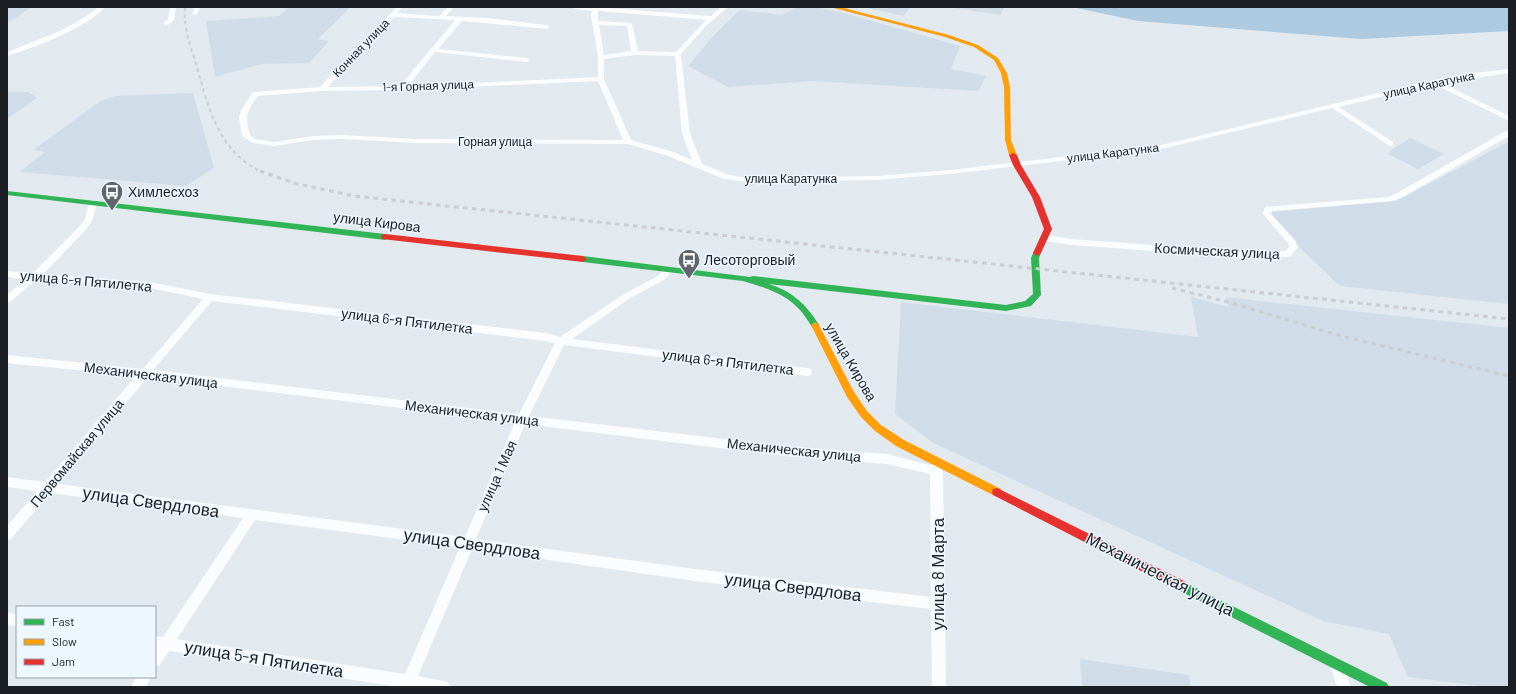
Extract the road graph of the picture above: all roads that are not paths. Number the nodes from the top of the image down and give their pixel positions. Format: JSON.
{"nodes":[{"id":1,"x":102,"y":7,"type":"edge"},
{"id":2,"x":173,"y":7,"type":"edge"},
{"id":3,"x":197,"y":7,"type":"edge"},
{"id":4,"x":400,"y":7,"type":"edge"},
{"id":5,"x":451,"y":7,"type":"edge"},
{"id":6,"x":575,"y":7,"type":"edge"},
{"id":7,"x":726,"y":7,"type":"edge"},
{"id":8,"x":833,"y":7,"type":"edge"},
{"id":9,"x":595,"y":9,"type":"junction"},
{"id":10,"x":195,"y":14,"type":"dead end"},
{"id":11,"x":393,"y":15,"type":"junction"},
{"id":12,"x":441,"y":17,"type":"junction"},
{"id":13,"x":711,"y":18,"type":"junction"},
{"id":14,"x":459,"y":20,"type":"junction"},
{"id":15,"x":596,"y":23,"type":"junction"},
{"id":16,"x":166,"y":24,"type":"dead end"},
{"id":17,"x":547,"y":27,"type":"dead end"},
{"id":18,"x":432,"y":50,"type":"junction"},
{"id":19,"x":7,"y":54,"type":"edge"},
{"id":20,"x":635,"y":54,"type":"junction"},
{"id":21,"x":678,"y":54,"type":"junction"},
{"id":22,"x":601,"y":57,"type":"junction"},
{"id":23,"x":527,"y":60,"type":"dead end"},
{"id":24,"x":1509,"y":71,"type":"edge"},
{"id":25,"x":601,"y":79,"type":"junction"},
{"id":26,"x":1435,"y":82,"type":"junction"},
{"id":27,"x":402,"y":88,"type":"junction"},
{"id":28,"x":322,"y":89,"type":"junction"},
{"id":29,"x":256,"y":94,"type":"joint"},
{"id":30,"x":1335,"y":107,"type":"junction"},
{"id":31,"x":1509,"y":119,"type":"edge"},
{"id":32,"x":1509,"y":133,"type":"edge"},
{"id":33,"x":628,"y":142,"type":"junction"},
{"id":34,"x":1390,"y":144,"type":"dead end"},
{"id":35,"x":698,"y":164,"type":"junction"},
{"id":36,"x":1017,"y":165,"type":"junction"},
{"id":37,"x":711,"y":170,"type":"joint"},
{"id":38,"x":7,"y":193,"type":"edge"},
{"id":39,"x":93,"y":203,"type":"junction"},
{"id":40,"x":1046,"y":238,"type":"junction"},
{"id":41,"x":668,"y":270,"type":"junction"},
{"id":42,"x":7,"y":274,"type":"edge"},
{"id":43,"x":34,"y":277,"type":"junction"},
{"id":44,"x":744,"y":278,"type":"junction"},
{"id":45,"x":210,"y":297,"type":"junction"},
{"id":46,"x":7,"y":300,"type":"edge"},
{"id":47,"x":561,"y":341,"type":"junction"},
{"id":48,"x":7,"y":359,"type":"edge"},
{"id":49,"x":807,"y":372,"type":"dead end"},
{"id":50,"x":144,"y":374,"type":"junction"},
{"id":51,"x":522,"y":419,"type":"junction"},
{"id":52,"x":936,"y":466,"type":"junction"},
{"id":53,"x":7,"y":482,"type":"edge"},
{"id":54,"x":49,"y":488,"type":"junction"},
{"id":55,"x":252,"y":515,"type":"junction"},
{"id":56,"x":7,"y":535,"type":"edge"},
{"id":57,"x":468,"y":543,"type":"junction"},
{"id":58,"x":937,"y":604,"type":"junction"},
{"id":59,"x":160,"y":642,"type":"edge"},
{"id":60,"x":156,"y":656,"type":"edge"},
{"id":61,"x":1337,"y":664,"type":"junction"},
{"id":62,"x":143,"y":678,"type":"edge"},
{"id":63,"x":407,"y":684,"type":"edge"},
{"id":64,"x":138,"y":687,"type":"edge"},
{"id":65,"x":444,"y":687,"type":"edge"},
{"id":66,"x":939,"y":687,"type":"edge"},
{"id":67,"x":1344,"y":687,"type":"edge"},
{"id":68,"x":1384,"y":687,"type":"edge"}],
"edges":[{"from":1,"to":19,"type":"street"},
{"from":2,"to":16,"type":"street"},
{"from":3,"to":10,"type":"street"},
{"from":4,"to":11,"type":"street","name":"Конная улица"},
{"from":5,"to":12,"type":"street"},
{"from":6,"to":9,"type":"street"},
{"from":7,"to":13,"type":"street"},
{"from":8,"to":36,"type":"main road"},
{"from":9,"to":13,"type":"street"},
{"from":9,"to":15,"type":"street"},
{"from":11,"to":12,"type":"street"},
{"from":11,"to":28,"type":"street","name":"Конная улица"},
{"from":12,"to":14,"type":"street"},
{"from":13,"to":21,"type":"street"},
{"from":14,"to":17,"type":"street"},
{"from":14,"to":18,"type":"street"},
{"from":15,"to":20,"type":"street"},
{"from":15,"to":22,"type":"street"},
{"from":18,"to":23,"type":"street"},
{"from":18,"to":27,"type":"street"},
{"from":20,"to":21,"type":"street"},
{"from":20,"to":22,"type":"street"},
{"from":21,"to":35,"type":"street"},
{"from":22,"to":25,"type":"street"},
{"from":24,"to":26,"type":"street","name":"улица Каратунка"},
{"from":25,"to":27,"type":"street","name":"1-я Горная улица"},
{"from":25,"to":33,"type":"street"},
{"from":26,"to":30,"type":"street","name":"улица Каратунка"},
{"from":26,"to":31,"type":"street"},
{"from":27,"to":28,"type":"street","name":"1-я Горная улица"},
{"from":28,"to":29,"type":"street","name":"1-я Горная улица"},
{"from":29,"to":33,"type":"street","name":"Горная улица"},
{"from":30,"to":34,"type":"street"},
{"from":30,"to":36,"type":"street","name":"улица Каратунка"},
{"from":32,"to":40,"type":"street","name":"Космическая улица"},
{"from":33,"to":35,"type":"street","name":"Горная улица"},
{"from":35,"to":37,"type":"street","name":"Горная улица"},
{"from":36,"to":37,"type":"street","name":"улица Каратунка"},
{"from":36,"to":40,"type":"main road"},
{"from":38,"to":39,"type":"main road","name":"улица Кирова"},
{"from":39,"to":41,"type":"main road","name":"улица Кирова"},
{"from":39,"to":43,"type":"street"},
{"from":40,"to":44,"type":"main road","name":"улица Кирова"},
{"from":41,"to":44,"type":"main road","name":"улица Кирова"},
{"from":41,"to":47,"type":"street","name":"улица 1 Мая"},
{"from":42,"to":43,"type":"street","name":"улица 6-я Пятилетка"},
{"from":43,"to":45,"type":"street","name":"улица 6-я Пятилетка"},
{"from":43,"to":46,"type":"street"},
{"from":44,"to":52,"type":"main road","name":"улица Кирова"},
{"from":45,"to":47,"type":"street","name":"улица 6-я Пятилетка"},
{"from":45,"to":50,"type":"street","name":"Первомайская улица"},
{"from":47,"to":49,"type":"street","name":"улица 6-я Пятилетка"},
{"from":47,"to":51,"type":"street","name":"улица 1 Мая"},
{"from":48,"to":50,"type":"street","name":"Механическая улица"},
{"from":50,"to":51,"type":"street","name":"Механическая улица"},
{"from":50,"to":54,"type":"street","name":"Первомайская улица"},
{"from":51,"to":52,"type":"street","name":"Механическая улица"},
{"from":51,"to":57,"type":"street","name":"улица 1 Мая"},
{"from":52,"to":58,"type":"street","name":"улица 8 Марта"},
{"from":52,"to":61,"type":"main road","name":"Механическая улица"},
{"from":53,"to":54,"type":"street","name":"улица Свердлова"},
{"from":54,"to":55,"type":"street","name":"улица Свердлова"},
{"from":54,"to":56,"type":"street","name":"Первомайская улица"},
{"from":55,"to":57,"type":"street","name":"улица Свердлова"},
{"from":55,"to":59,"type":"street"},
{"from":57,"to":58,"type":"street","name":"улица Свердлова"},
{"from":57,"to":63,"type":"street","name":"улица 1 Мая"},
{"from":58,"to":66,"type":"street","name":"улица 8 Марта"},
{"from":59,"to":60,"type":"street"},
{"from":59,"to":63,"type":"street","name":"улица 5-я Пятилетка"},
{"from":61,"to":67,"type":"street"},
{"from":61,"to":68,"type":"main road","name":"Механическая улица"},
{"from":62,"to":64,"type":"street"},
{"from":63,"to":65,"type":"street","name":"улица 5-я Пятилетка"}]}
